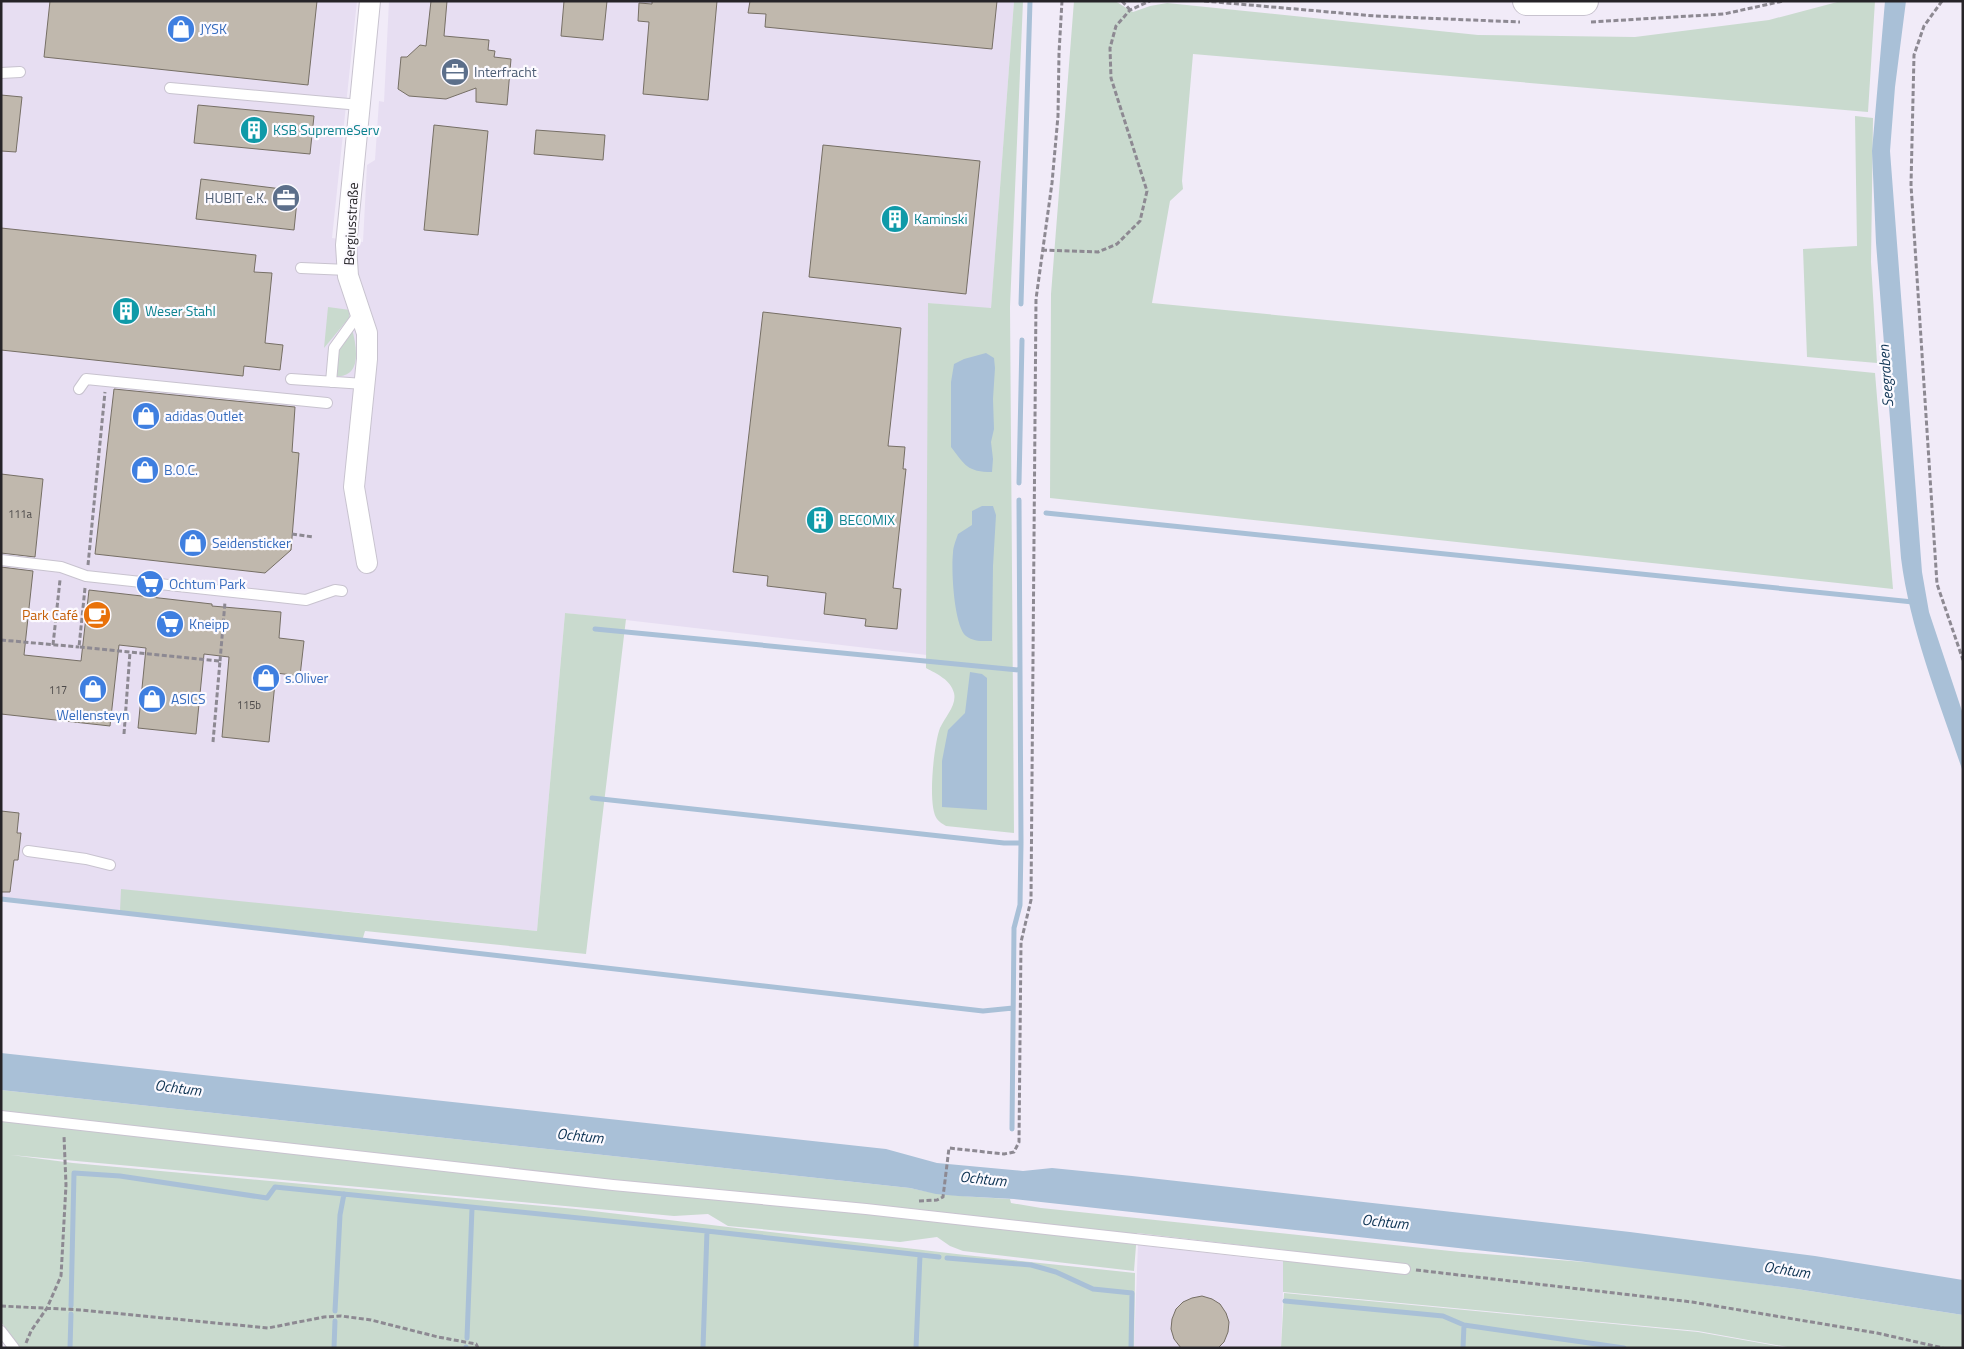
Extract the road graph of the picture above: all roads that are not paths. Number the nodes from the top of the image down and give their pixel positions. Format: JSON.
{"nodes":[{"id":1,"x":370,"y":1,"type":"edge"},
{"id":2,"x":1526,"y":12,"type":"edge"},
{"id":3,"x":1584,"y":12,"type":"edge"},
{"id":4,"x":20,"y":72,"type":"dead end"},
{"id":5,"x":1,"y":73,"type":"edge"},
{"id":6,"x":170,"y":88,"type":"dead end"},
{"id":7,"x":360,"y":105,"type":"junction"},
{"id":8,"x":301,"y":268,"type":"dead end"},
{"id":9,"x":348,"y":270,"type":"junction"},
{"id":10,"x":360,"y":312,"type":"junction"},
{"id":11,"x":291,"y":379,"type":"dead end"},
{"id":12,"x":331,"y":382,"type":"junction"},
{"id":13,"x":364,"y":384,"type":"junction"},
{"id":14,"x":80,"y":389,"type":"dead end"},
{"id":15,"x":326,"y":403,"type":"dead end"},
{"id":16,"x":1,"y":560,"type":"edge"},
{"id":17,"x":367,"y":563,"type":"dead end"},
{"id":18,"x":342,"y":591,"type":"dead end"},
{"id":19,"x":28,"y":851,"type":"dead end"},
{"id":20,"x":110,"y":865,"type":"dead end"},
{"id":21,"x":1,"y":1116,"type":"edge"},
{"id":22,"x":1405,"y":1269,"type":"road end"},
{"id":23,"x":1,"y":1331,"type":"edge"},
{"id":24,"x":14,"y":1348,"type":"edge"}],
"edges":[{"from":1,"to":7,"type":"street","name":"Bergiusstraße"},
{"from":2,"to":3,"type":"main road"},
{"from":4,"to":5,"type":"lane"},
{"from":6,"to":7,"type":"lane"},
{"from":7,"to":9,"type":"street","name":"Bergiusstraße"},
{"from":8,"to":9,"type":"lane"},
{"from":9,"to":10,"type":"street","name":"Bergiusstraße"},
{"from":10,"to":12,"type":"lane"},
{"from":10,"to":13,"type":"street","name":"Bergiusstraße"},
{"from":11,"to":12,"type":"lane"},
{"from":12,"to":13,"type":"lane"},
{"from":13,"to":17,"type":"street","name":"Bergiusstraße"},
{"from":14,"to":15,"type":"lane"},
{"from":16,"to":18,"type":"lane"},
{"from":19,"to":20,"type":"lane"},
{"from":21,"to":22,"type":"lane"},
{"from":23,"to":24,"type":"lane"}]}
